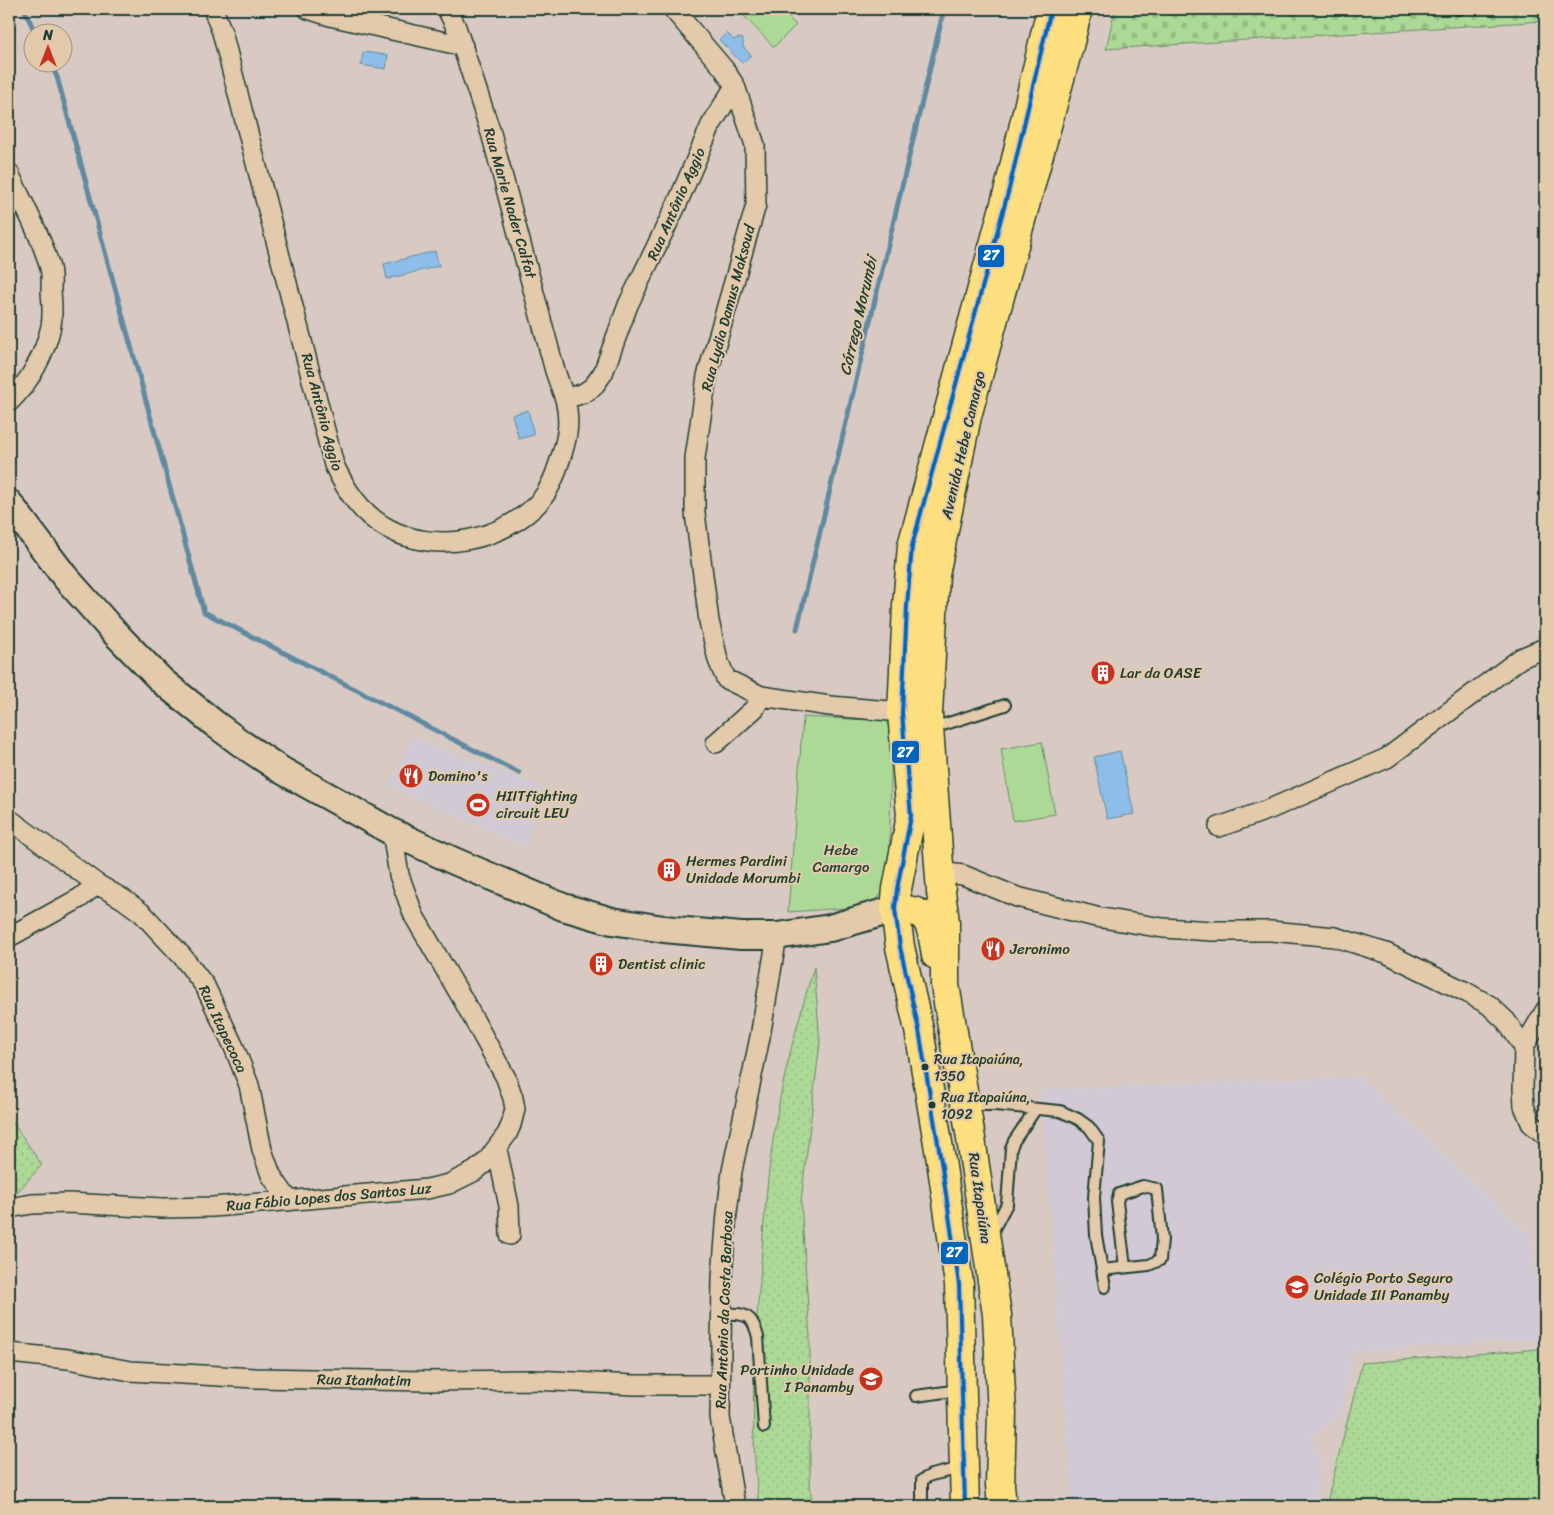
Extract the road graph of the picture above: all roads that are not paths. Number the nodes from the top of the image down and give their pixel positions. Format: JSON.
{"nodes":[{"id":1,"x":213,"y":9,"type":"edge"},
{"id":2,"x":308,"y":9,"type":"edge"},
{"id":3,"x":447,"y":9,"type":"edge"},
{"id":4,"x":1051,"y":9,"type":"edge"},
{"id":5,"x":1078,"y":9,"type":"edge"},
{"id":6,"x":681,"y":11,"type":"edge"},
{"id":7,"x":463,"y":46,"type":"junction"},
{"id":8,"x":735,"y":86,"type":"junction"},
{"id":9,"x":9,"y":172,"type":"edge"},
{"id":10,"x":565,"y":399,"type":"junction"},
{"id":11,"x":9,"y":402,"type":"edge"},
{"id":12,"x":9,"y":503,"type":"edge"},
{"id":13,"x":1545,"y":648,"type":"edge"},
{"id":14,"x":761,"y":696,"type":"junction"},
{"id":15,"x":1005,"y":705,"type":"dead end"},
{"id":16,"x":919,"y":718,"type":"junction"},
{"id":17,"x":716,"y":744,"type":"dead end"},
{"id":18,"x":9,"y":819,"type":"edge"},
{"id":19,"x":1219,"y":827,"type":"dead end"},
{"id":20,"x":392,"y":832,"type":"junction"},
{"id":21,"x":940,"y":882,"type":"junction"},
{"id":22,"x":97,"y":884,"type":"junction"},
{"id":23,"x":895,"y":909,"type":"junction"},
{"id":24,"x":830,"y":928,"type":"junction"},
{"id":25,"x":777,"y":936,"type":"junction"},
{"id":26,"x":9,"y":937,"type":"edge"},
{"id":27,"x":900,"y":947,"type":"junction"},
{"id":28,"x":945,"y":985,"type":"junction"},
{"id":29,"x":1545,"y":1011,"type":"edge"},
{"id":30,"x":1524,"y":1047,"type":"junction"},
{"id":31,"x":965,"y":1105,"type":"junction"},
{"id":32,"x":1036,"y":1110,"type":"junction"},
{"id":33,"x":1545,"y":1135,"type":"edge"},
{"id":34,"x":497,"y":1149,"type":"junction"},
{"id":35,"x":942,"y":1167,"type":"junction"},
{"id":36,"x":979,"y":1192,"type":"junction"},
{"id":37,"x":289,"y":1201,"type":"junction"},
{"id":38,"x":9,"y":1208,"type":"edge"},
{"id":39,"x":510,"y":1235,"type":"dead end"},
{"id":40,"x":986,"y":1241,"type":"junction"},
{"id":41,"x":1125,"y":1268,"type":"junction"},
{"id":42,"x":1102,"y":1270,"type":"junction"},
{"id":43,"x":1105,"y":1287,"type":"dead end"},
{"id":44,"x":722,"y":1313,"type":"junction"},
{"id":45,"x":9,"y":1353,"type":"edge"},
{"id":46,"x":720,"y":1385,"type":"junction"},
{"id":47,"x":961,"y":1390,"type":"junction"},
{"id":48,"x":916,"y":1396,"type":"dead end"},
{"id":49,"x":764,"y":1427,"type":"dead end"},
{"id":50,"x":963,"y":1468,"type":"junction"},
{"id":51,"x":735,"y":1506,"type":"edge"},
{"id":52,"x":922,"y":1506,"type":"edge"},
{"id":53,"x":965,"y":1506,"type":"edge"},
{"id":54,"x":1002,"y":1506,"type":"edge"}],
"edges":[{"from":1,"to":10,"type":"street","name":"Rua Antônio Aggio"},
{"from":2,"to":7,"type":"street"},
{"from":3,"to":7,"type":"street","name":"Rua Marie Nader Calfat"},
{"from":4,"to":16,"type":"main road","name":"Avenida Hebe Camargo"},
{"from":5,"to":16,"type":"main road","name":"Avenida Hebe Camargo"},
{"from":6,"to":8,"type":"street","name":"Rua Lydia Damus Maksoud"},
{"from":7,"to":10,"type":"street","name":"Rua Marie Nader Calfat"},
{"from":8,"to":10,"type":"street","name":"Rua Antônio Aggio"},
{"from":8,"to":14,"type":"street","name":"Rua Lydia Damus Maksoud"},
{"from":9,"to":11,"type":"street"},
{"from":12,"to":20,"type":"main road"},
{"from":13,"to":19,"type":"street"},
{"from":14,"to":16,"type":"street","name":"Rua Lydia Damus Maksoud"},
{"from":14,"to":17,"type":"street"},
{"from":15,"to":16,"type":"lane"},
{"from":16,"to":21,"type":"main road","name":"Avenida Hebe Camargo"},
{"from":16,"to":23,"type":"main road","name":"Avenida Hebe Camargo"},
{"from":18,"to":22,"type":"street","name":"Rua Itapecoca"},
{"from":20,"to":25,"type":"main road"},
{"from":20,"to":34,"type":"street","name":"Rua Fábio Lopes dos Santos Luz"},
{"from":21,"to":28,"type":"main road","name":"Rua Itapaiúna"},
{"from":21,"to":30,"type":"street"},
{"from":22,"to":26,"type":"street"},
{"from":22,"to":37,"type":"street","name":"Rua Itapecoca"},
{"from":23,"to":24,"type":"main road"},
{"from":23,"to":27,"type":"main road"},
{"from":23,"to":28,"type":"main road"},
{"from":24,"to":25,"type":"main road"},
{"from":24,"to":27,"type":"main road"},
{"from":25,"to":44,"type":"street","name":"Rua Antônio da Costa Barbosa"},
{"from":27,"to":35,"type":"main road"},
{"from":28,"to":31,"type":"main road","name":"Rua Itapaiúna"},
{"from":29,"to":30,"type":"street"},
{"from":30,"to":33,"type":"street"},
{"from":31,"to":32,"type":"lane"},
{"from":31,"to":36,"type":"main road","name":"Rua Itapaiúna"},
{"from":32,"to":40,"type":"lane"},
{"from":32,"to":42,"type":"lane"},
{"from":34,"to":37,"type":"street","name":"Rua Fábio Lopes dos Santos Luz"},
{"from":34,"to":39,"type":"street"},
{"from":35,"to":36,"type":"main road"},
{"from":35,"to":47,"type":"main road"},
{"from":36,"to":40,"type":"main road","name":"Rua Itapaiúna"},
{"from":37,"to":38,"type":"street","name":"Rua Fábio Lopes dos Santos Luz"},
{"from":40,"to":54,"type":"main road","name":"Rua Itapaiúna"},
{"from":41,"to":41,"type":"lane"},
{"from":41,"to":42,"type":"lane"},
{"from":42,"to":43,"type":"lane"},
{"from":44,"to":46,"type":"street","name":"Rua Antônio da Costa Barbosa"},
{"from":44,"to":49,"type":"lane"},
{"from":45,"to":46,"type":"street","name":"Rua Itanhatim"},
{"from":46,"to":51,"type":"street","name":"Rua Antônio da Costa Barbosa"},
{"from":47,"to":48,"type":"lane"},
{"from":47,"to":50,"type":"main road"},
{"from":50,"to":52,"type":"lane"},
{"from":50,"to":53,"type":"main road"}]}
